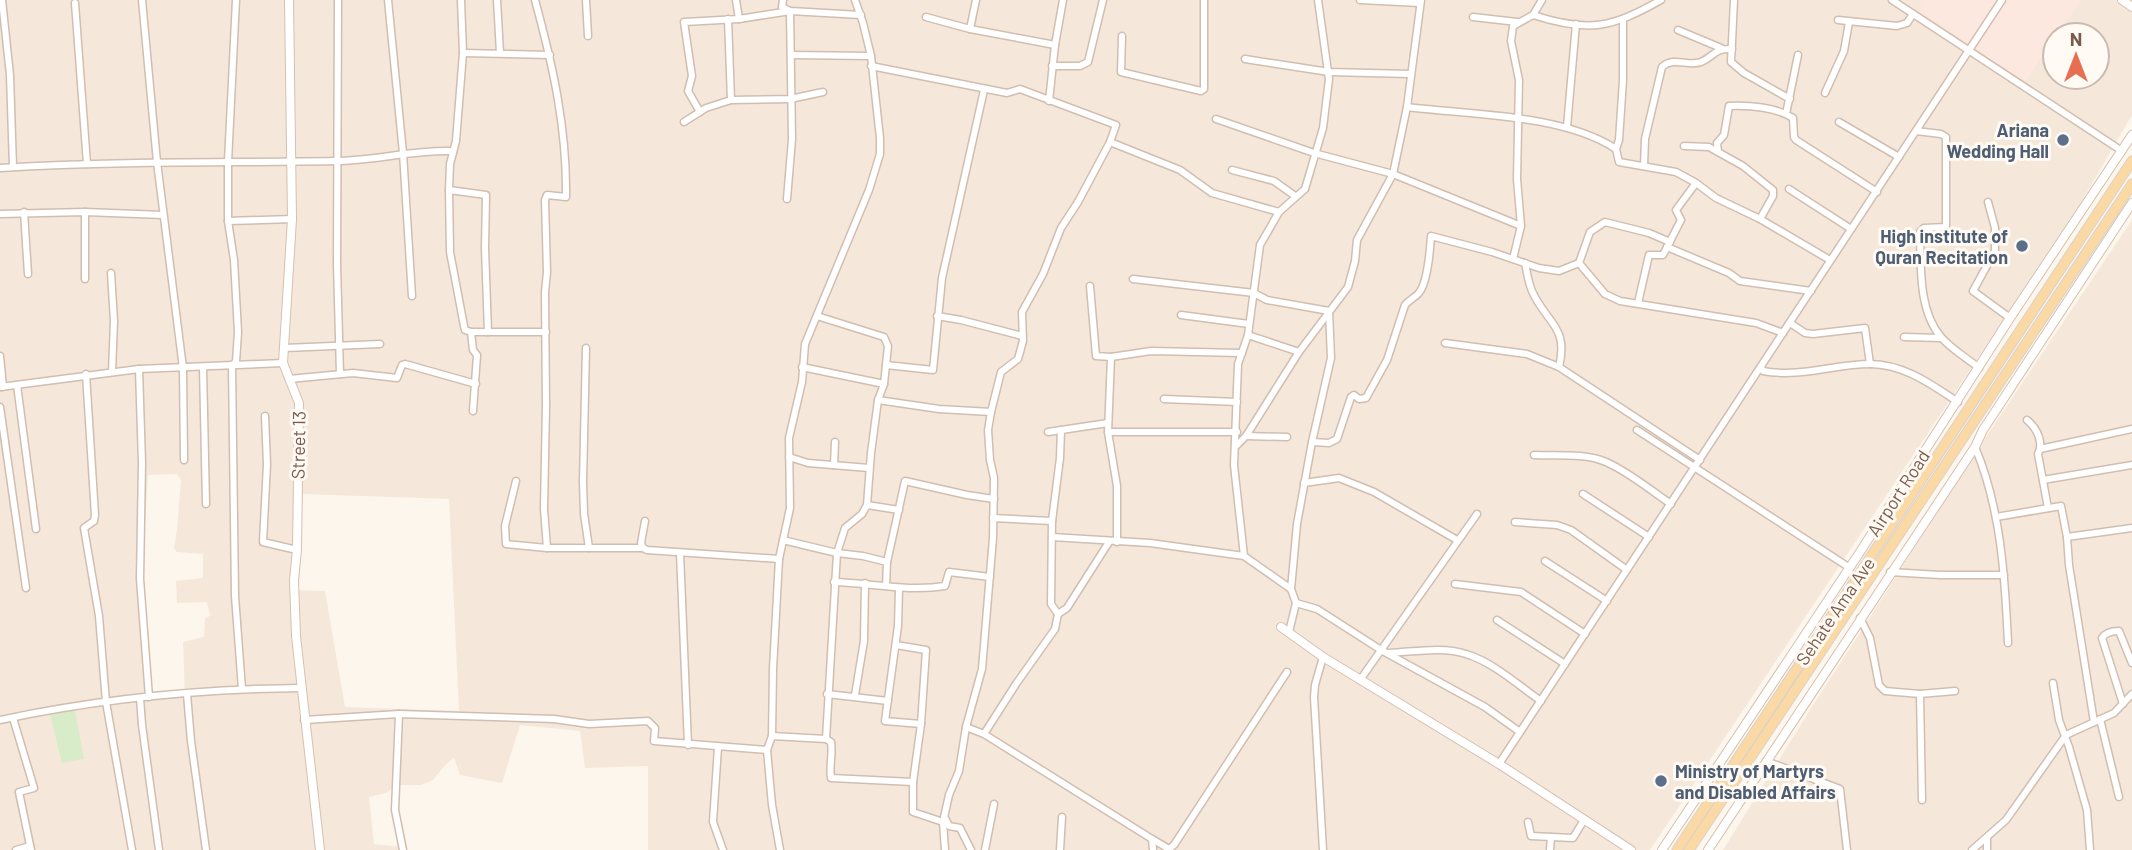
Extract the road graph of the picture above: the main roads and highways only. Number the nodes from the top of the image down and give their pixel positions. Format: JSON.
{"nodes":[{"id":1,"x":289,"y":0,"type":"edge"},
{"id":2,"x":2122,"y":0,"type":"edge"},
{"id":3,"x":2132,"y":7,"type":"edge"},
{"id":4,"x":2132,"y":135,"type":"edge"},
{"id":5,"x":2132,"y":161,"type":"edge"},
{"id":6,"x":2132,"y":184,"type":"edge"},
{"id":7,"x":2130,"y":210,"type":"edge"},
{"id":8,"x":1285,"y":629,"type":"road end"},
{"id":9,"x":320,"y":850,"type":"edge"},
{"id":10,"x":1631,"y":850,"type":"edge"},
{"id":11,"x":1662,"y":850,"type":"edge"},
{"id":12,"x":1677,"y":850,"type":"edge"},
{"id":13,"x":1689,"y":850,"type":"edge"},
{"id":14,"x":1707,"y":850,"type":"edge"}],
"edges":[{"from":1,"to":9,"type":"main road","name":"Street 13"},
{"from":2,"to":3,"type":"main road"},
{"from":4,"to":11,"type":"main road","name":"Airport Road"},
{"from":5,"to":12,"type":"main road","name":"Sehate Ama Ave"},
{"from":6,"to":13,"type":"main road","name":"Airport Road"},
{"from":7,"to":14,"type":"main road","name":"Airport Road"},
{"from":8,"to":10,"type":"main road"}]}
